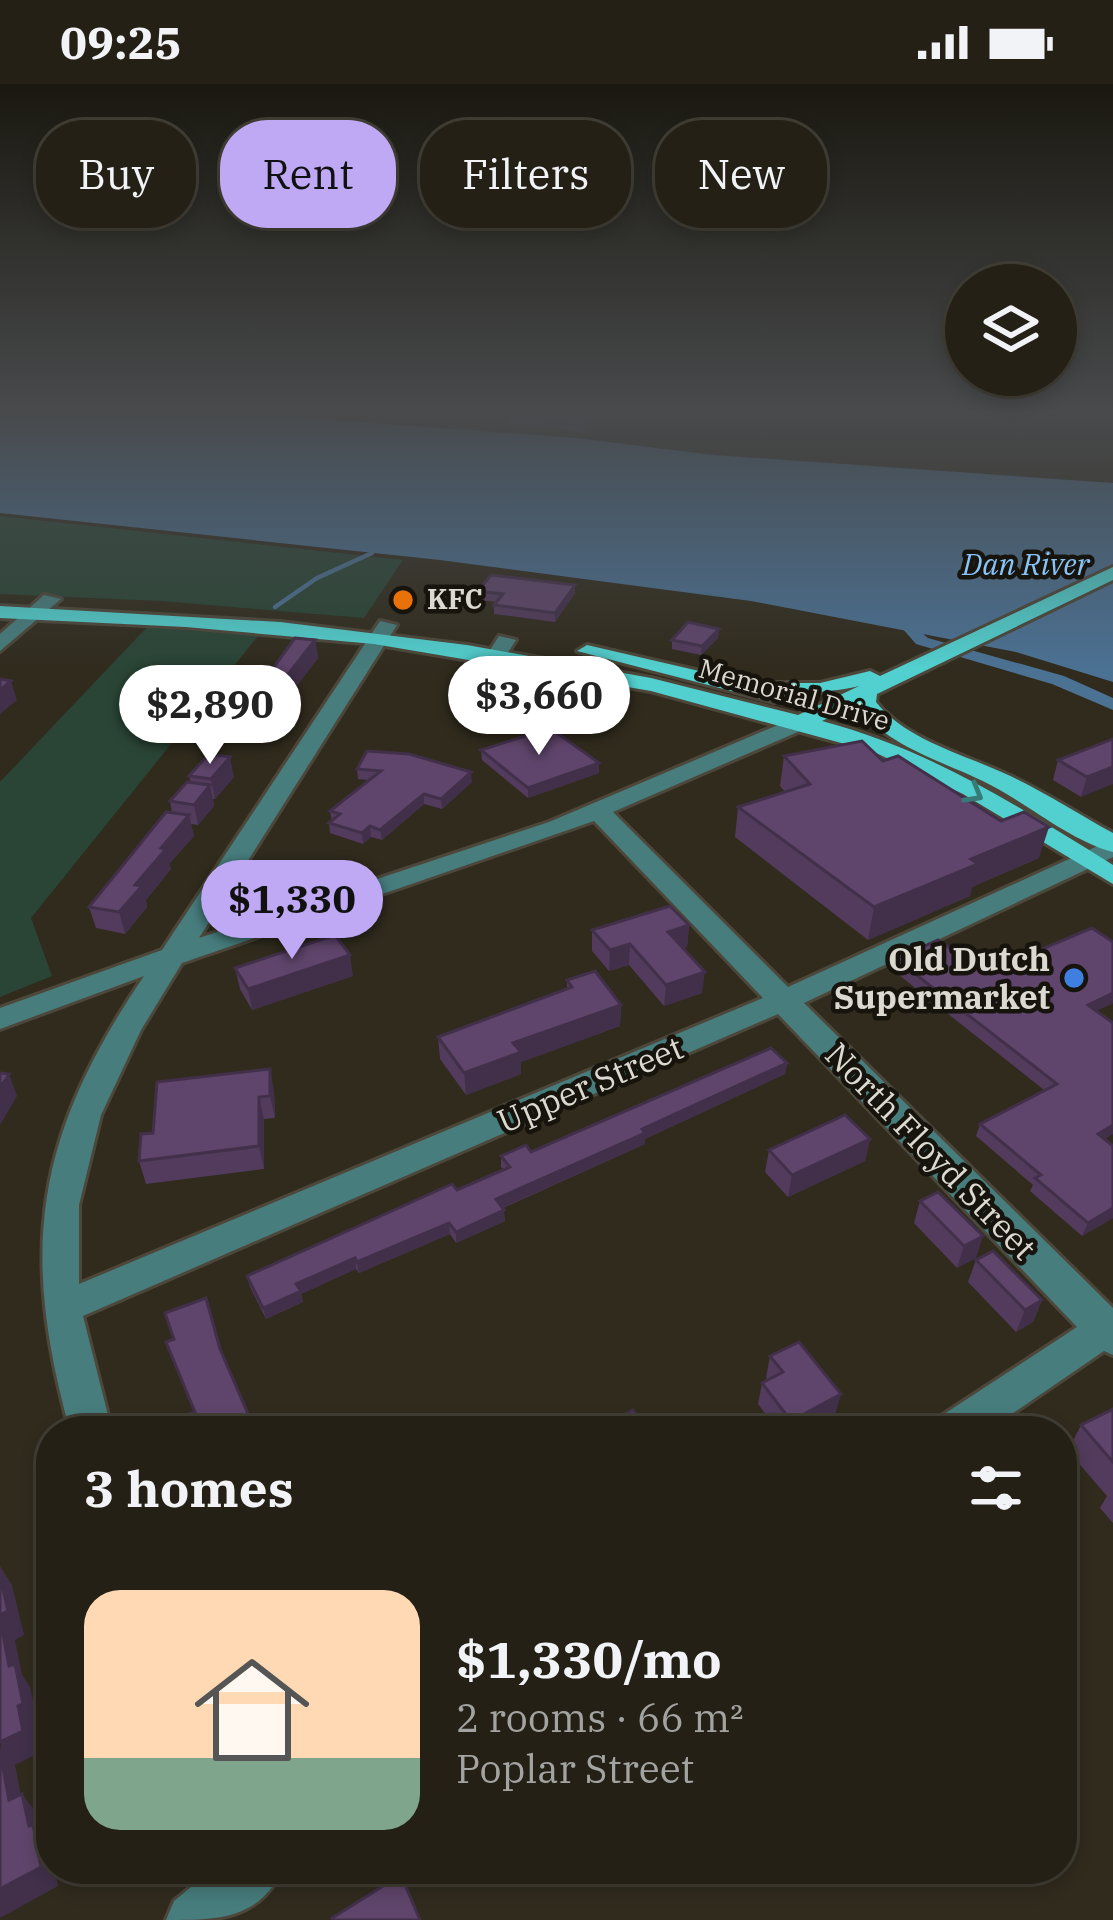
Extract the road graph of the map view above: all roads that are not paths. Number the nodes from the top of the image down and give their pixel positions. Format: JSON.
{"nodes":[{"id":1,"x":1113,"y":573,"type":"edge"},
{"id":2,"x":0,"y":597,"type":"edge"},
{"id":3,"x":44,"y":606,"type":"junction"},
{"id":4,"x":0,"y":612,"type":"edge"},
{"id":5,"x":382,"y":633,"type":"junction"},
{"id":6,"x":0,"y":646,"type":"edge"},
{"id":7,"x":621,"y":668,"type":"junction"},
{"id":8,"x":908,"y":670,"type":"junction"},
{"id":9,"x":746,"y":687,"type":"junction"},
{"id":10,"x":866,"y":692,"type":"junction"},
{"id":11,"x":825,"y":712,"type":"junction"},
{"id":12,"x":799,"y":722,"type":"junction"},
{"id":13,"x":924,"y":747,"type":"junction"},
{"id":14,"x":598,"y":811,"type":"junction"},
{"id":15,"x":1106,"y":857,"type":"edge"},
{"id":16,"x":170,"y":959,"type":"junction"},
{"id":17,"x":784,"y":1000,"type":"junction"},
{"id":18,"x":0,"y":1019,"type":"edge"},
{"id":19,"x":61,"y":1308,"type":"junction"},
{"id":20,"x":1110,"y":1331,"type":"edge"},
{"id":21,"x":87,"y":1416,"type":"edge"},
{"id":22,"x":977,"y":1416,"type":"edge"}],
"edges":[{"from":1,"to":8,"type":"main road"},
{"from":2,"to":3,"type":"main road","name":"Memorial Drive"},
{"from":3,"to":4,"type":"main road","name":"Memorial Drive"},
{"from":3,"to":5,"type":"main road","name":"Memorial Drive"},
{"from":3,"to":6,"type":"street"},
{"from":5,"to":7,"type":"main road","name":"Memorial Drive"},
{"from":5,"to":16,"type":"street"},
{"from":7,"to":9,"type":"main road","name":"Memorial Drive"},
{"from":7,"to":12,"type":"main road","name":"Memorial Drive"},
{"from":8,"to":9,"type":"main road"},
{"from":8,"to":10,"type":"main road"},
{"from":9,"to":11,"type":"main road","name":"Memorial Drive"},
{"from":10,"to":11,"type":"main road"},
{"from":10,"to":13,"type":"main road"},
{"from":11,"to":12,"type":"main road"},
{"from":11,"to":13,"type":"main road","name":"Memorial Drive"},
{"from":12,"to":14,"type":"street"},
{"from":12,"to":15,"type":"main road","name":"Memorial Drive","one_way":true},
{"from":13,"to":15,"type":"main road","name":"Memorial Drive"},
{"from":14,"to":16,"type":"street"},
{"from":14,"to":17,"type":"street","name":"North Floyd Street"},
{"from":15,"to":17,"type":"street","name":"Upper Street"},
{"from":16,"to":18,"type":"street"},
{"from":16,"to":19,"type":"street"},
{"from":17,"to":19,"type":"street","name":"Upper Street"},
{"from":17,"to":20,"type":"street","name":"North Floyd Street"},
{"from":19,"to":21,"type":"street"},
{"from":20,"to":22,"type":"street"}]}
